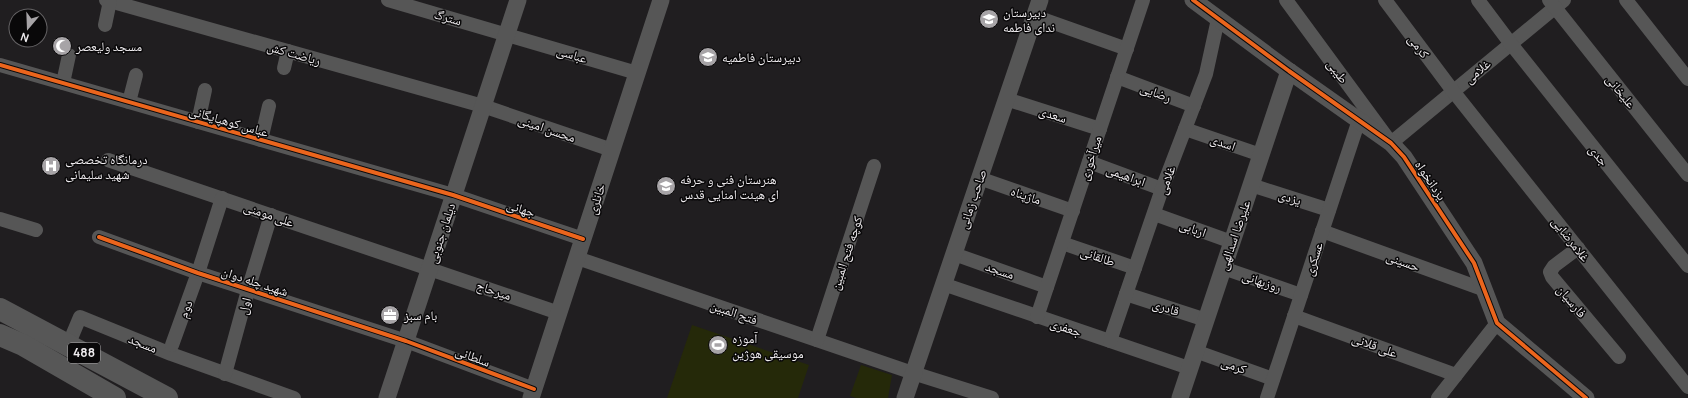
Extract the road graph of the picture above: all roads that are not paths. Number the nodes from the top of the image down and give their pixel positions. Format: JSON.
{"nodes":[{"id":1,"x":388,"y":0,"type":"edge"},
{"id":2,"x":518,"y":0,"type":"edge"},
{"id":3,"x":660,"y":0,"type":"edge"},
{"id":4,"x":1143,"y":0,"type":"edge"},
{"id":5,"x":1193,"y":0,"type":"edge"},
{"id":6,"x":1286,"y":0,"type":"edge"},
{"id":7,"x":1385,"y":0,"type":"edge"},
{"id":8,"x":1478,"y":0,"type":"edge"},
{"id":9,"x":1626,"y":0,"type":"edge"},
{"id":10,"x":108,"y":1,"type":"edge"},
{"id":11,"x":1556,"y":2,"type":"edge"},
{"id":12,"x":129,"y":3,"type":"edge"},
{"id":13,"x":1037,"y":8,"type":"edge"},
{"id":14,"x":1218,"y":19,"type":"junction"},
{"id":15,"x":105,"y":25,"type":"dead end"},
{"id":16,"x":507,"y":34,"type":"junction"},
{"id":17,"x":1511,"y":44,"type":"junction"},
{"id":18,"x":1127,"y":49,"type":"junction"},
{"id":19,"x":288,"y":51,"type":"junction"},
{"id":20,"x":69,"y":55,"type":"dead end"},
{"id":21,"x":0,"y":65,"type":"edge"},
{"id":22,"x":284,"y":68,"type":"dead end"},
{"id":23,"x":1289,"y":71,"type":"junction"},
{"id":24,"x":637,"y":73,"type":"junction"},
{"id":25,"x":136,"y":75,"type":"dead end"},
{"id":26,"x":1117,"y":77,"type":"junction"},
{"id":27,"x":1688,"y":79,"type":"edge"},
{"id":28,"x":63,"y":83,"type":"junction"},
{"id":29,"x":205,"y":90,"type":"dead end"},
{"id":30,"x":1453,"y":91,"type":"junction"},
{"id":31,"x":1006,"y":99,"type":"junction"},
{"id":32,"x":129,"y":102,"type":"junction"},
{"id":33,"x":269,"y":106,"type":"dead end"},
{"id":34,"x":483,"y":106,"type":"junction"},
{"id":35,"x":1194,"y":106,"type":"junction"},
{"id":36,"x":1359,"y":120,"type":"junction"},
{"id":37,"x":198,"y":122,"type":"junction"},
{"id":38,"x":1100,"y":129,"type":"junction"},
{"id":39,"x":1185,"y":129,"type":"junction"},
{"id":40,"x":261,"y":140,"type":"junction"},
{"id":41,"x":1391,"y":143,"type":"junction"},
{"id":42,"x":612,"y":150,"type":"junction"},
{"id":43,"x":1261,"y":155,"type":"junction"},
{"id":44,"x":108,"y":160,"type":"dead end"},
{"id":45,"x":1089,"y":162,"type":"junction"},
{"id":46,"x":874,"y":166,"type":"dead end"},
{"id":47,"x":1688,"y":175,"type":"edge"},
{"id":48,"x":979,"y":178,"type":"junction"},
{"id":49,"x":1251,"y":185,"type":"junction"},
{"id":50,"x":1162,"y":189,"type":"junction"},
{"id":51,"x":453,"y":196,"type":"junction"},
{"id":52,"x":222,"y":198,"type":"junction"},
{"id":53,"x":1329,"y":210,"type":"junction"},
{"id":54,"x":1073,"y":211,"type":"junction"},
{"id":55,"x":1154,"y":214,"type":"junction"},
{"id":56,"x":271,"y":215,"type":"junction"},
{"id":57,"x":0,"y":219,"type":"edge"},
{"id":58,"x":36,"y":230,"type":"dead end"},
{"id":59,"x":1322,"y":231,"type":"junction"},
{"id":60,"x":99,"y":237,"type":"dead end"},
{"id":61,"x":583,"y":239,"type":"junction"},
{"id":62,"x":1232,"y":242,"type":"junction"},
{"id":63,"x":1062,"y":243,"type":"junction"},
{"id":64,"x":1578,"y":248,"type":"junction"},
{"id":65,"x":954,"y":254,"type":"junction"},
{"id":66,"x":577,"y":258,"type":"junction"},
{"id":67,"x":1688,"y":266,"type":"edge"},
{"id":68,"x":430,"y":268,"type":"junction"},
{"id":69,"x":1135,"y":268,"type":"junction"},
{"id":70,"x":1223,"y":268,"type":"junction"},
{"id":71,"x":198,"y":273,"type":"junction"},
{"id":72,"x":944,"y":284,"type":"junction"},
{"id":73,"x":1047,"y":287,"type":"junction"},
{"id":74,"x":248,"y":290,"type":"junction"},
{"id":75,"x":1485,"y":290,"type":"junction"},
{"id":76,"x":1126,"y":294,"type":"junction"},
{"id":77,"x":1301,"y":295,"type":"junction"},
{"id":78,"x":0,"y":309,"type":"edge"},
{"id":79,"x":559,"y":313,"type":"junction"},
{"id":80,"x":1294,"y":316,"type":"junction"},
{"id":81,"x":1037,"y":317,"type":"junction"},
{"id":82,"x":1206,"y":320,"type":"junction"},
{"id":83,"x":1497,"y":323,"type":"junction"},
{"id":84,"x":0,"y":335,"type":"edge"},
{"id":85,"x":72,"y":336,"type":"dead end"},
{"id":86,"x":817,"y":340,"type":"junction"},
{"id":87,"x":406,"y":341,"type":"junction"},
{"id":88,"x":1110,"y":342,"type":"junction"},
{"id":89,"x":172,"y":345,"type":"dead end"},
{"id":90,"x":1195,"y":351,"type":"junction"},
{"id":91,"x":1619,"y":357,"type":"dead end"},
{"id":92,"x":1189,"y":368,"type":"junction"},
{"id":93,"x":913,"y":373,"type":"junction"},
{"id":94,"x":225,"y":374,"type":"junction"},
{"id":95,"x":1456,"y":375,"type":"junction"},
{"id":96,"x":1273,"y":379,"type":"junction"},
{"id":97,"x":1688,"y":387,"type":"edge"},
{"id":98,"x":532,"y":394,"type":"edge"},
{"id":99,"x":1440,"y":397,"type":"edge"},
{"id":100,"x":115,"y":398,"type":"edge"},
{"id":101,"x":167,"y":398,"type":"edge"},
{"id":102,"x":294,"y":398,"type":"edge"},
{"id":103,"x":387,"y":398,"type":"edge"},
{"id":104,"x":905,"y":398,"type":"edge"},
{"id":105,"x":992,"y":398,"type":"edge"},
{"id":106,"x":1180,"y":398,"type":"edge"},
{"id":107,"x":1267,"y":398,"type":"edge"},
{"id":108,"x":1586,"y":398,"type":"edge"}],
"edges":[{"from":1,"to":16,"type":"street","name":"سترگ"},
{"from":2,"to":16,"type":"street","name":"دیلمان جنوبی"},
{"from":3,"to":24,"type":"street","name":"خانلری"},
{"from":4,"to":18,"type":"street","name":"میرآخوری"},
{"from":5,"to":14,"type":"street","name":"یزدانخواه"},
{"from":6,"to":41,"type":"street","name":"طیبی"},
{"from":7,"to":30,"type":"street","name":"کرمی"},
{"from":8,"to":17,"type":"street","name":"جدی"},
{"from":9,"to":27,"type":"street"},
{"from":10,"to":12,"type":"street","name":"ریاضت کش"},
{"from":10,"to":15,"type":"street"},
{"from":11,"to":17,"type":"street","name":"غلامی"},
{"from":11,"to":47,"type":"street","name":"علیخانی"},
{"from":12,"to":19,"type":"street","name":"ریاضت کش"},
{"from":13,"to":18,"type":"street"},
{"from":13,"to":31,"type":"street","name":"صاحب زمانی"},
{"from":14,"to":23,"type":"street","name":"یزدانخواه"},
{"from":14,"to":35,"type":"street","name":"غلامی"},
{"from":16,"to":24,"type":"street","name":"عباسی"},
{"from":16,"to":34,"type":"street","name":"دیلمان جنوبی"},
{"from":17,"to":30,"type":"street","name":"غلامی"},
{"from":17,"to":67,"type":"street","name":"جدی"},
{"from":18,"to":26,"type":"street","name":"میرآخوری"},
{"from":19,"to":22,"type":"street"},
{"from":19,"to":34,"type":"street","name":"ریاضت کش"},
{"from":20,"to":28,"type":"street"},
{"from":21,"to":28,"type":"street","name":"عباس کوهپایگانی"},
{"from":23,"to":36,"type":"street","name":"یزدانخواه"},
{"from":23,"to":43,"type":"street","name":"علیرضا اسدالهی"},
{"from":24,"to":42,"type":"street","name":"خانلری"},
{"from":25,"to":32,"type":"street"},
{"from":26,"to":35,"type":"street","name":"رضایی"},
{"from":26,"to":38,"type":"street","name":"میرآخوری"},
{"from":28,"to":32,"type":"street","name":"عباس کوهپایگانی"},
{"from":29,"to":37,"type":"street"},
{"from":30,"to":41,"type":"street","name":"غلامی"},
{"from":30,"to":64,"type":"street","name":"غلامرضایی"},
{"from":31,"to":38,"type":"street","name":"سعدی"},
{"from":31,"to":48,"type":"street","name":"صاحب زمانی"},
{"from":32,"to":37,"type":"street","name":"عباس کوهپایگانی"},
{"from":33,"to":40,"type":"street"},
{"from":34,"to":42,"type":"street","name":"محسن امینی"},
{"from":34,"to":51,"type":"street","name":"دیلمان جنوبی"},
{"from":35,"to":39,"type":"street","name":"غلامی"},
{"from":36,"to":41,"type":"street","name":"یزدانخواه"},
{"from":36,"to":53,"type":"street","name":"عسکری"},
{"from":37,"to":40,"type":"street","name":"عباس کوهپایگانی"},
{"from":38,"to":45,"type":"street","name":"میرآخوری"},
{"from":39,"to":43,"type":"street","name":"اسدی"},
{"from":39,"to":50,"type":"street","name":"غلامی"},
{"from":40,"to":51,"type":"street","name":"عباس کوهپایگانی"},
{"from":41,"to":75,"type":"street","name":"یزدانخواه"},
{"from":42,"to":61,"type":"street","name":"خانلری"},
{"from":43,"to":49,"type":"street","name":"علیرضا اسدالهی"},
{"from":44,"to":52,"type":"street","name":"علی مومنی"},
{"from":45,"to":50,"type":"street","name":"ابراهیمی"},
{"from":45,"to":54,"type":"street","name":"میرآخوری"},
{"from":46,"to":86,"type":"street","name":"کوچه فتح المبین"},
{"from":48,"to":54,"type":"street","name":"ماژپناه"},
{"from":48,"to":65,"type":"street","name":"صاحب زمانی"},
{"from":49,"to":53,"type":"street","name":"یزدی"},
{"from":49,"to":62,"type":"street","name":"علیرضا اسدالهی"},
{"from":50,"to":55,"type":"street","name":"غلامی"},
{"from":51,"to":61,"type":"street","name":"جهانی"},
{"from":51,"to":68,"type":"street","name":"دیلمان جنوبی"},
{"from":52,"to":56,"type":"street","name":"علی مومنی"},
{"from":52,"to":71,"type":"street"},
{"from":53,"to":59,"type":"street","name":"عسکری"},
{"from":54,"to":63,"type":"street","name":"میرآخوری"},
{"from":55,"to":62,"type":"street","name":"اربابی"},
{"from":55,"to":69,"type":"street","name":"غلامی"},
{"from":56,"to":68,"type":"street","name":"علی مومنی"},
{"from":56,"to":74,"type":"street","name":"اول"},
{"from":57,"to":58,"type":"street"},
{"from":59,"to":75,"type":"street","name":"حسینی"},
{"from":59,"to":77,"type":"street","name":"عسکری"},
{"from":60,"to":71,"type":"street","name":"شهید چله دوان"},
{"from":61,"to":66,"type":"street","name":"خانلری"},
{"from":62,"to":70,"type":"street","name":"علیرضا اسدالهی"},
{"from":63,"to":69,"type":"street","name":"طالقانی"},
{"from":63,"to":73,"type":"street","name":"میرآخوری"},
{"from":64,"to":91,"type":"street","name":"فارسیان"},
{"from":64,"to":97,"type":"street","name":"غلامرضایی"},
{"from":65,"to":72,"type":"street","name":"صاحب زمانی"},
{"from":65,"to":73,"type":"street","name":"مسجد"},
{"from":66,"to":79,"type":"street","name":"خانلری"},
{"from":66,"to":86,"type":"street","name":"فتح المبین"},
{"from":68,"to":79,"type":"street","name":"میرحاج"},
{"from":68,"to":87,"type":"street","name":"دیلمان جنوبی"},
{"from":69,"to":76,"type":"street","name":"غلامی"},
{"from":70,"to":77,"type":"street","name":"روزبهانی"},
{"from":70,"to":82,"type":"street","name":"علیرضا اسدالهی"},
{"from":71,"to":74,"type":"street","name":"شهید چله دوان"},
{"from":71,"to":89,"type":"street","name":"دوم"},
{"from":72,"to":81,"type":"street","name":"جعفری"},
{"from":72,"to":93,"type":"street","name":"صاحب زمانی"},
{"from":73,"to":81,"type":"street","name":"میرآخوری"},
{"from":74,"to":87,"type":"street","name":"شهید چله دوان"},
{"from":74,"to":94,"type":"street","name":"اول"},
{"from":75,"to":83,"type":"street","name":"یزدانخواه"},
{"from":76,"to":82,"type":"street","name":"قادری"},
{"from":76,"to":88,"type":"street","name":"غلامی"},
{"from":77,"to":80,"type":"street","name":"عسکری"},
{"from":78,"to":101,"type":"main road","number":"488"},
{"from":79,"to":98,"type":"street","name":"خانلری"},
{"from":80,"to":95,"type":"street","name":"علی قلانی"},
{"from":80,"to":96,"type":"street","name":"عسکری"},
{"from":81,"to":88,"type":"street","name":"جعفری"},
{"from":82,"to":90,"type":"street","name":"علیرضا اسدالهی"},
{"from":83,"to":95,"type":"street"},
{"from":83,"to":108,"type":"street","name":"یزدانخواه"},
{"from":84,"to":100,"type":"main road","number":"488"},
{"from":85,"to":94,"type":"street","name":"مسجد"},
{"from":86,"to":93,"type":"street","name":"فتح المبین"},
{"from":87,"to":98,"type":"street","name":"سلطانی"},
{"from":87,"to":103,"type":"street","name":"دیلمان جنوبی"},
{"from":88,"to":92,"type":"street","name":"جعفری"},
{"from":90,"to":92,"type":"street","name":"علیرضا اسدالهی"},
{"from":90,"to":96,"type":"street","name":"کرمی"},
{"from":92,"to":106,"type":"street","name":"علیرضا اسدالهی"},
{"from":93,"to":104,"type":"street","name":"صاحب زمانی"},
{"from":93,"to":105,"type":"street","name":"فتح المبین"},
{"from":94,"to":102,"type":"street"},
{"from":95,"to":99,"type":"street"},
{"from":96,"to":107,"type":"street","name":"عسکری"}]}
